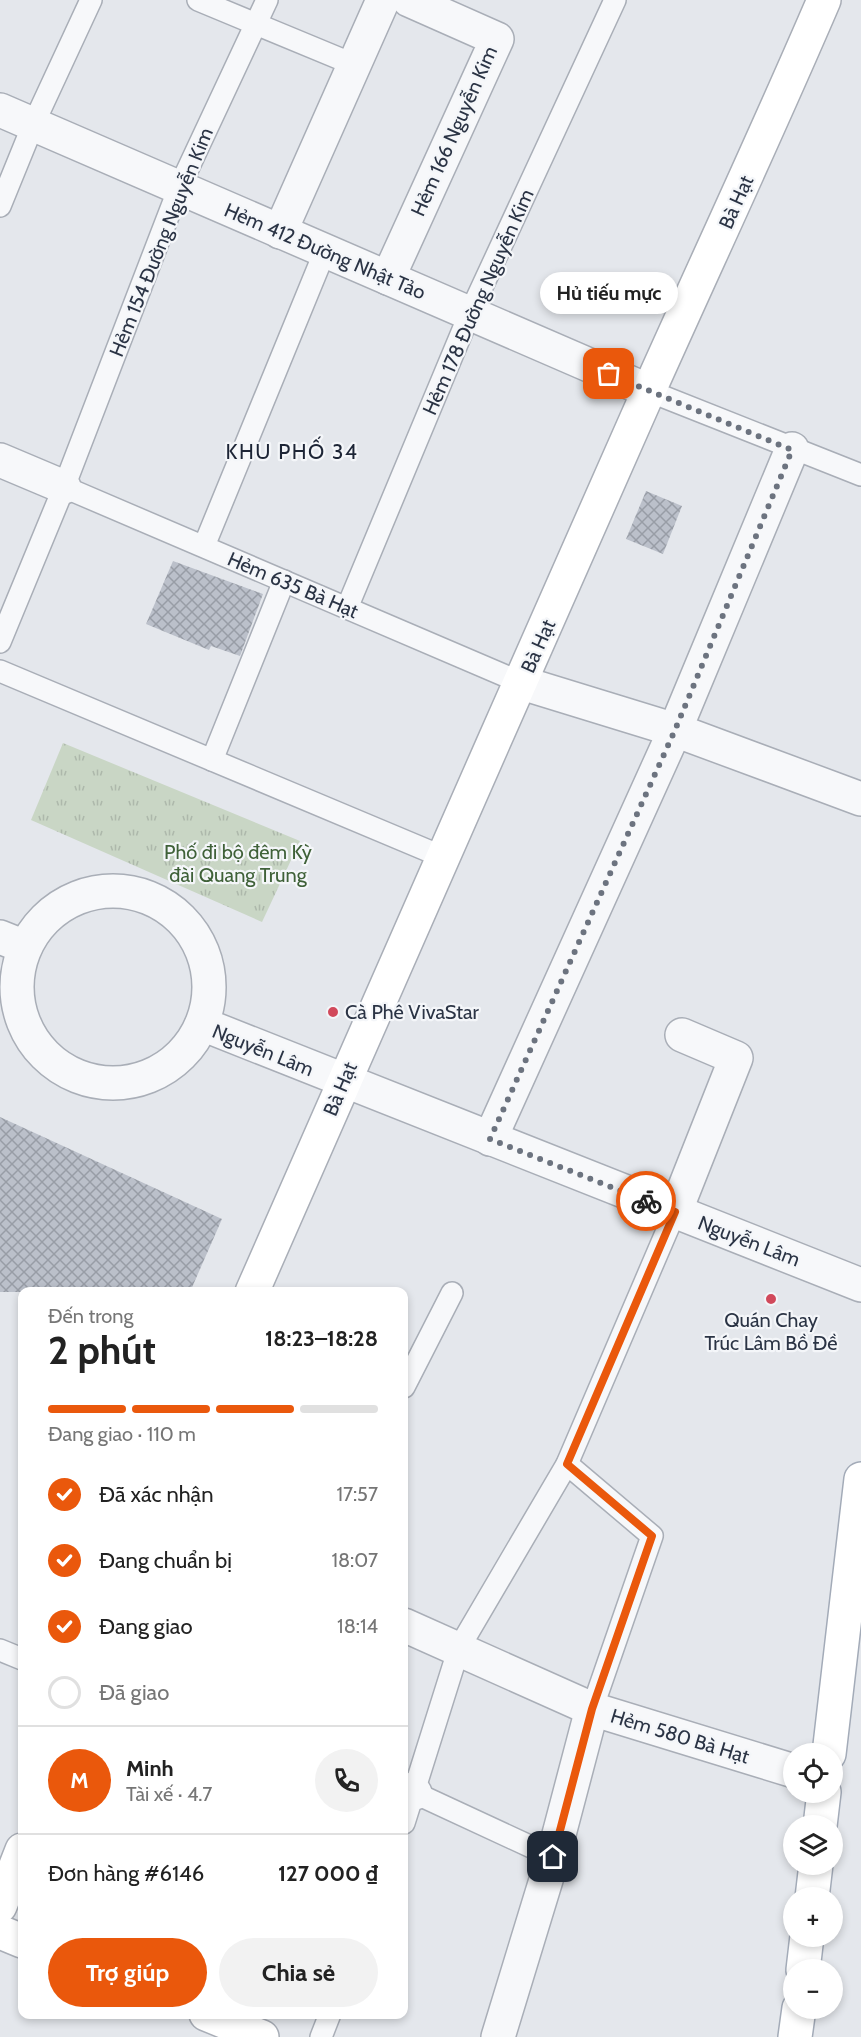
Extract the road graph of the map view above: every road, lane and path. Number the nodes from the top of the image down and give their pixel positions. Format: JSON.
{"nodes":[{"id":1,"x":91,"y":0,"type":"edge"},
{"id":2,"x":198,"y":0,"type":"edge"},
{"id":3,"x":267,"y":0,"type":"edge"},
{"id":4,"x":383,"y":0,"type":"edge"},
{"id":5,"x":409,"y":0,"type":"edge"},
{"id":6,"x":615,"y":0,"type":"edge"},
{"id":7,"x":824,"y":0,"type":"edge"},
{"id":8,"x":446,"y":7,"type":"edge"},
{"id":9,"x":256,"y":25,"type":"junction"},
{"id":10,"x":355,"y":65,"type":"junction"},
{"id":11,"x":0,"y":110,"type":"edge"},
{"id":12,"x":33,"y":124,"type":"junction"},
{"id":13,"x":179,"y":188,"type":"junction"},
{"id":14,"x":0,"y":206,"type":"edge"},
{"id":15,"x":280,"y":232,"type":"junction"},
{"id":16,"x":325,"y":251,"type":"junction"},
{"id":17,"x":388,"y":278,"type":"junction"},
{"id":18,"x":470,"y":313,"type":"junction"},
{"id":19,"x":649,"y":391,"type":"junction"},
{"id":20,"x":792,"y":450,"type":"junction"},
{"id":21,"x":0,"y":460,"type":"edge"},
{"id":22,"x":861,"y":475,"type":"edge"},
{"id":23,"x":64,"y":487,"type":"junction"},
{"id":24,"x":204,"y":546,"type":"junction"},
{"id":25,"x":284,"y":581,"type":"junction"},
{"id":26,"x":347,"y":608,"type":"junction"},
{"id":27,"x":0,"y":642,"type":"edge"},
{"id":28,"x":0,"y":671,"type":"edge"},
{"id":29,"x":522,"y":683,"type":"junction"},
{"id":30,"x":675,"y":730,"type":"junction"},
{"id":31,"x":212,"y":760,"type":"junction"},
{"id":32,"x":861,"y":799,"type":"edge"},
{"id":33,"x":443,"y":857,"type":"junction"},
{"id":34,"x":13,"y":942,"type":"edge"},
{"id":35,"x":202,"y":1024,"type":"junction"},
{"id":36,"x":682,"y":1035,"type":"dead end"},
{"id":37,"x":342,"y":1082,"type":"junction"},
{"id":38,"x":490,"y":1139,"type":"junction"},
{"id":39,"x":675,"y":1212,"type":"junction"},
{"id":40,"x":861,"y":1285,"type":"edge"},
{"id":41,"x":254,"y":1287,"type":"edge"},
{"id":42,"x":452,"y":1293,"type":"dead end"},
{"id":43,"x":408,"y":1379,"type":"edge"},
{"id":44,"x":567,"y":1464,"type":"junction"},
{"id":45,"x":861,"y":1479,"type":"edge"},
{"id":46,"x":408,"y":1627,"type":"edge"},
{"id":47,"x":459,"y":1648,"type":"junction"},
{"id":48,"x":0,"y":1650,"type":"edge"},
{"id":49,"x":18,"y":1657,"type":"edge"},
{"id":50,"x":592,"y":1709,"type":"junction"},
{"id":51,"x":830,"y":1743,"type":"edge"},
{"id":52,"x":783,"y":1768,"type":"edge"},
{"id":53,"x":409,"y":1791,"type":"edge"},
{"id":54,"x":553,"y":1857,"type":"junction"},
{"id":55,"x":18,"y":1860,"type":"edge"},
{"id":56,"x":0,"y":1906,"type":"edge"},
{"id":57,"x":0,"y":1932,"type":"edge"},
{"id":58,"x":18,"y":1939,"type":"edge"},
{"id":59,"x":328,"y":2019,"type":"edge"},
{"id":60,"x":797,"y":2019,"type":"edge"},
{"id":61,"x":215,"y":2024,"type":"edge"},
{"id":62,"x":262,"y":2037,"type":"edge"},
{"id":63,"x":321,"y":2037,"type":"edge"},
{"id":64,"x":498,"y":2037,"type":"edge"},
{"id":65,"x":795,"y":2037,"type":"edge"}],
"edges":[{"from":1,"to":12,"type":"lane"},
{"from":2,"to":9,"type":"lane"},
{"from":3,"to":9,"type":"lane","name":"Hẻm 154 Đường Nguyễn Kim"},
{"from":4,"to":10,"type":"street"},
{"from":5,"to":8,"type":"street","name":"Hẻm 166 Nguyễn Kim"},
{"from":6,"to":18,"type":"lane","name":"Hẻm 178 Đường Nguyễn Kim"},
{"from":7,"to":19,"type":"street","name":"Bà Hạt"},
{"from":8,"to":17,"type":"street","name":"Hẻm 166 Nguyễn Kim"},
{"from":9,"to":10,"type":"lane"},
{"from":9,"to":13,"type":"lane","name":"Hẻm 154 Đường Nguyễn Kim"},
{"from":10,"to":15,"type":"street"},
{"from":11,"to":12,"type":"street","name":"Hẻm 412 Đường Nhật Tảo"},
{"from":12,"to":13,"type":"street","name":"Hẻm 412 Đường Nhật Tảo"},
{"from":12,"to":14,"type":"lane"},
{"from":13,"to":15,"type":"street","name":"Hẻm 412 Đường Nhật Tảo"},
{"from":13,"to":23,"type":"lane","name":"Hẻm 154 Đường Nguyễn Kim"},
{"from":15,"to":16,"type":"street","name":"Hẻm 412 Đường Nhật Tảo"},
{"from":16,"to":17,"type":"street","name":"Hẻm 412 Đường Nhật Tảo"},
{"from":16,"to":24,"type":"lane"},
{"from":17,"to":18,"type":"street","name":"Hẻm 412 Đường Nhật Tảo"},
{"from":18,"to":19,"type":"street","name":"Hẻm 412 Đường Nhật Tảo"},
{"from":18,"to":26,"type":"lane","name":"Hẻm 178 Đường Nguyễn Kim"},
{"from":19,"to":20,"type":"lane"},
{"from":19,"to":29,"type":"street","name":"Bà Hạt"},
{"from":20,"to":22,"type":"lane"},
{"from":20,"to":30,"type":"street"},
{"from":21,"to":23,"type":"street"},
{"from":23,"to":24,"type":"lane","name":"Hẻm 635 Bà Hạt"},
{"from":23,"to":27,"type":"lane","name":"Hẻm 154 Đường Nguyễn Kim"},
{"from":24,"to":25,"type":"lane","name":"Hẻm 635 Bà Hạt"},
{"from":25,"to":26,"type":"lane","name":"Hẻm 635 Bà Hạt"},
{"from":25,"to":31,"type":"lane"},
{"from":26,"to":29,"type":"lane","name":"Hẻm 635 Bà Hạt"},
{"from":28,"to":31,"type":"lane"},
{"from":29,"to":30,"type":"street"},
{"from":29,"to":33,"type":"street","name":"Bà Hạt"},
{"from":30,"to":32,"type":"street"},
{"from":30,"to":38,"type":"street"},
{"from":31,"to":33,"type":"lane"},
{"from":33,"to":37,"type":"street","name":"Bà Hạt"},
{"from":34,"to":35,"type":"street"},
{"from":34,"to":35,"type":"street"},
{"from":35,"to":37,"type":"street","name":"Nguyễn Lâm"},
{"from":36,"to":39,"type":"street"},
{"from":37,"to":38,"type":"street","name":"Nguyễn Lâm"},
{"from":37,"to":41,"type":"street","name":"Bà Hạt"},
{"from":38,"to":39,"type":"street","name":"Nguyễn Lâm"},
{"from":39,"to":40,"type":"street","name":"Nguyễn Lâm"},
{"from":39,"to":44,"type":"lane"},
{"from":42,"to":43,"type":"lane"},
{"from":44,"to":47,"type":"lane"},
{"from":44,"to":50,"type":"lane"},
{"from":45,"to":51,"type":"street"},
{"from":46,"to":47,"type":"street","name":"Hẻm 580 Bà Hạt"},
{"from":47,"to":50,"type":"street","name":"Hẻm 580 Bà Hạt"},
{"from":47,"to":53,"type":"lane"},
{"from":48,"to":49,"type":"lane"},
{"from":50,"to":52,"type":"street","name":"Hẻm 580 Bà Hạt"},
{"from":50,"to":54,"type":"street"},
{"from":53,"to":54,"type":"lane"},
{"from":54,"to":64,"type":"street"},
{"from":55,"to":56,"type":"street"},
{"from":57,"to":58,"type":"street"},
{"from":59,"to":63,"type":"lane"},
{"from":60,"to":65,"type":"street"},
{"from":61,"to":62,"type":"street"}]}
